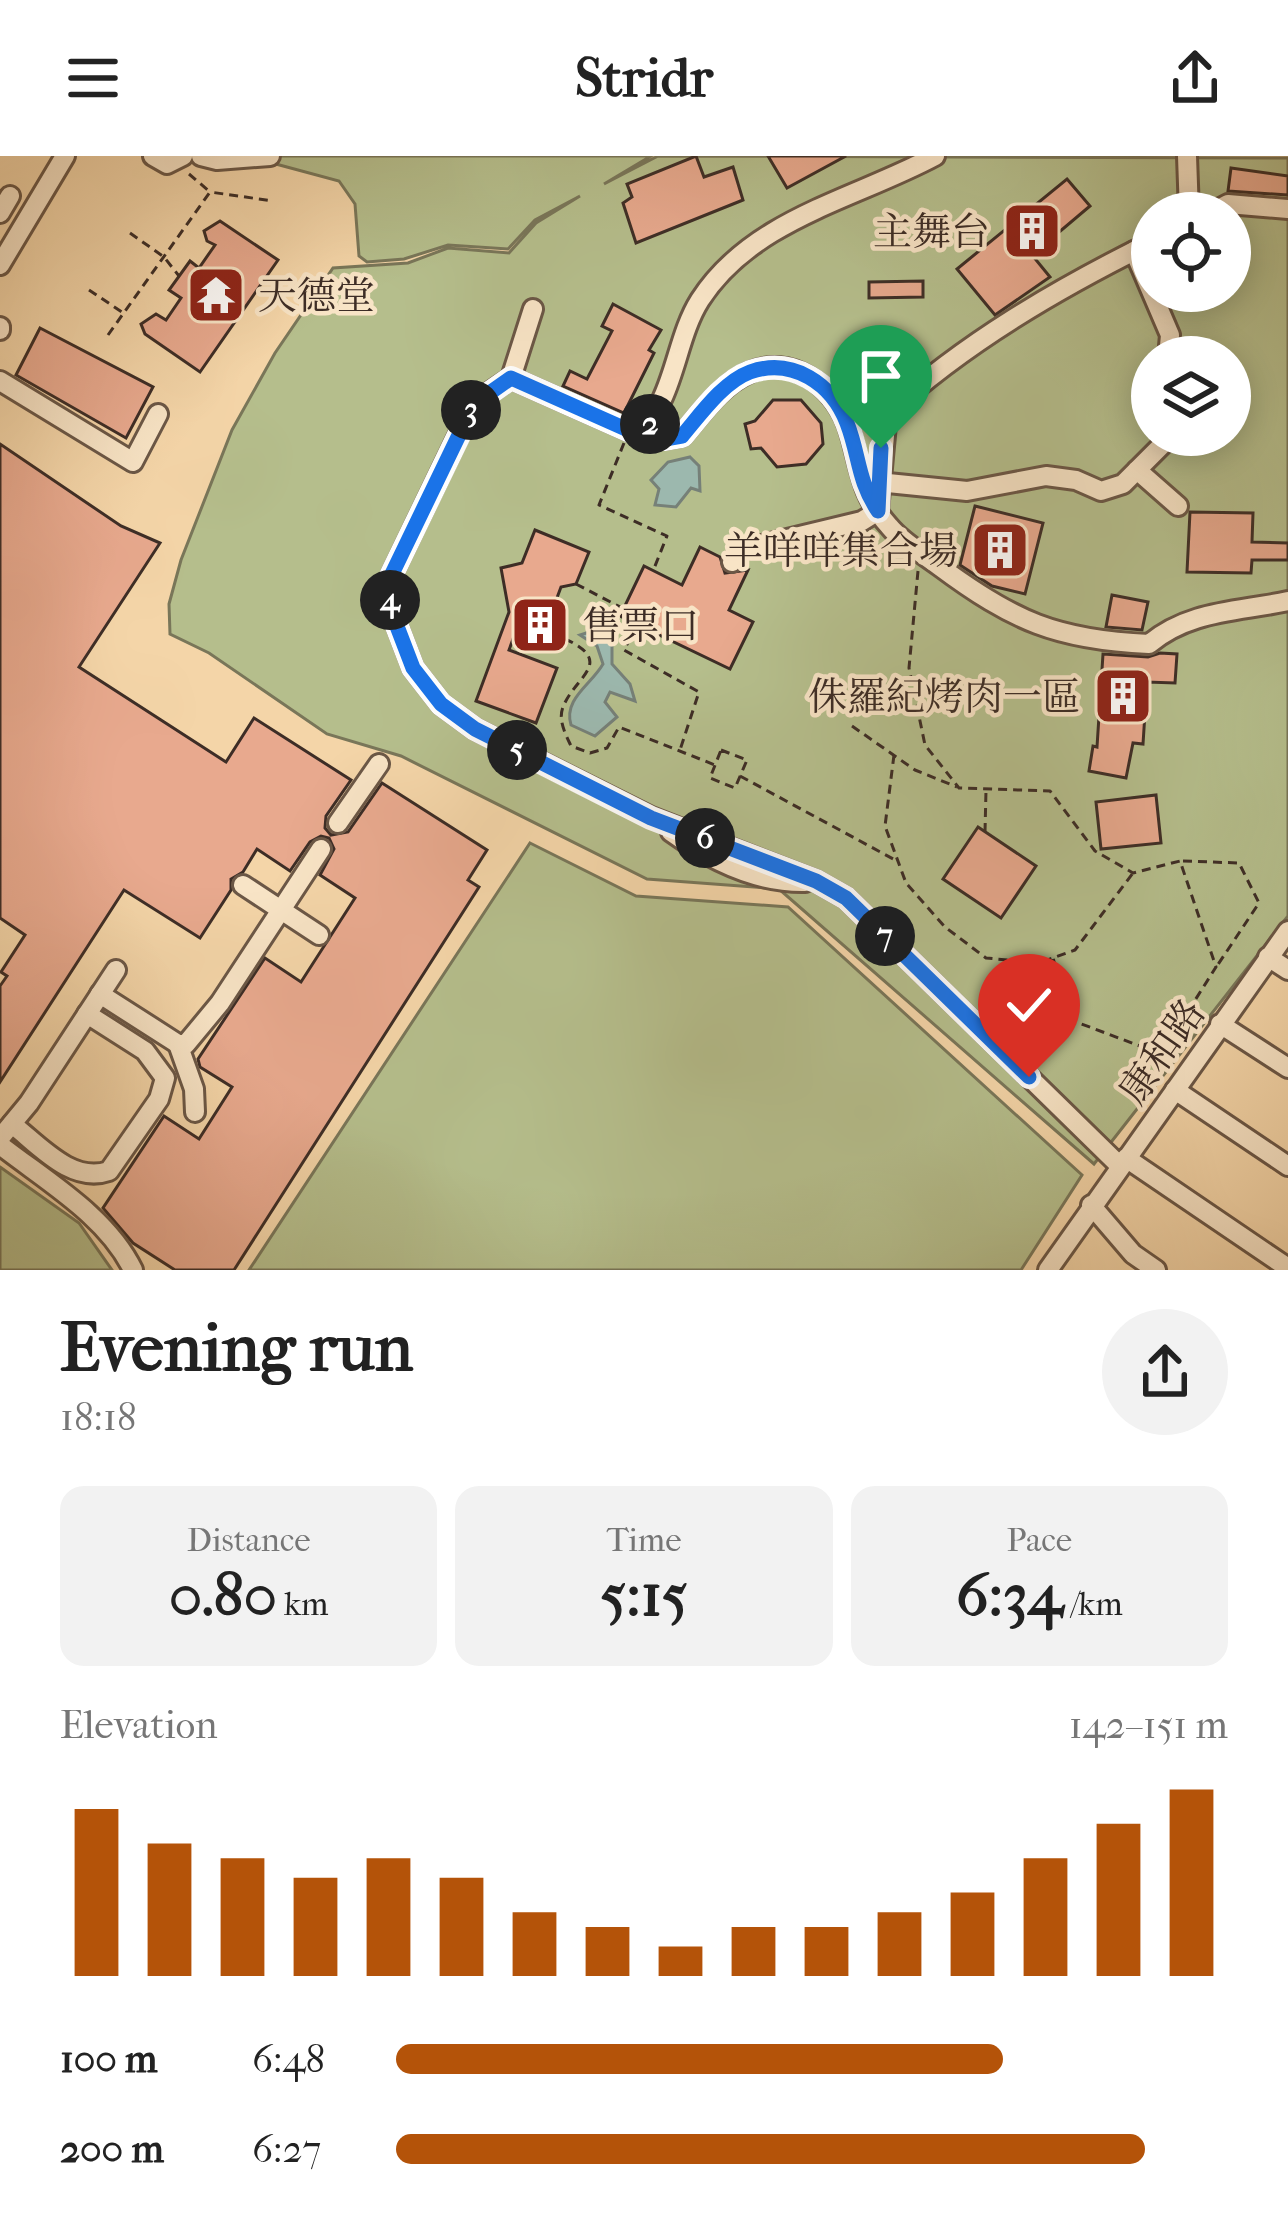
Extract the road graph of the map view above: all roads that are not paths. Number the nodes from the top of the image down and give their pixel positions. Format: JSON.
{"nodes":[{"id":1,"x":64,"y":156,"type":"edge"},
{"id":2,"x":153,"y":156,"type":"edge"},
{"id":3,"x":201,"y":156,"type":"edge"},
{"id":4,"x":270,"y":156,"type":"edge"},
{"id":5,"x":935,"y":156,"type":"edge"},
{"id":6,"x":1187,"y":156,"type":"edge"},
{"id":7,"x":180,"y":159,"type":"edge"},
{"id":8,"x":1188,"y":192,"type":"edge"},
{"id":9,"x":1251,"y":207,"type":"edge"},
{"id":10,"x":1288,"y":209,"type":"edge"},
{"id":11,"x":1131,"y":252,"type":"edge"},
{"id":12,"x":0,"y":265,"type":"edge"},
{"id":13,"x":533,"y":310,"type":"dead end"},
{"id":14,"x":511,"y":378,"type":"junction"},
{"id":15,"x":0,"y":381,"type":"edge"},
{"id":16,"x":158,"y":414,"type":"dead end"},
{"id":17,"x":649,"y":423,"type":"junction"},
{"id":18,"x":1151,"y":456,"type":"edge"},
{"id":19,"x":1137,"y":470,"type":"junction"},
{"id":20,"x":878,"y":482,"type":"junction"},
{"id":21,"x":1178,"y":506,"type":"dead end"},
{"id":22,"x":878,"y":511,"type":"junction"},
{"id":23,"x":732,"y":562,"type":"dead end"},
{"id":24,"x":1288,"y":601,"type":"edge"},
{"id":25,"x":379,"y":764,"type":"dead end"},
{"id":26,"x":338,"y":823,"type":"dead end"},
{"id":27,"x":321,"y":849,"type":"dead end"},
{"id":28,"x":243,"y":885,"type":"dead end"},
{"id":29,"x":280,"y":909,"type":"junction"},
{"id":30,"x":1288,"y":931,"type":"edge"},
{"id":31,"x":319,"y":935,"type":"dead end"},
{"id":32,"x":1268,"y":957,"type":"junction"},
{"id":33,"x":116,"y":970,"type":"dead end"},
{"id":34,"x":1288,"y":970,"type":"edge"},
{"id":35,"x":100,"y":994,"type":"junction"},
{"id":36,"x":87,"y":1014,"type":"junction"},
{"id":37,"x":1220,"y":1024,"type":"junction"},
{"id":38,"x":178,"y":1044,"type":"junction"},
{"id":39,"x":1288,"y":1068,"type":"edge"},
{"id":40,"x":1174,"y":1090,"type":"junction"},
{"id":41,"x":195,"y":1112,"type":"dead end"},
{"id":42,"x":4,"y":1136,"type":"edge"},
{"id":43,"x":1123,"y":1162,"type":"junction"},
{"id":44,"x":1288,"y":1166,"type":"edge"},
{"id":45,"x":1091,"y":1205,"type":"junction"},
{"id":46,"x":1288,"y":1268,"type":"edge"},
{"id":47,"x":133,"y":1270,"type":"edge"},
{"id":48,"x":1048,"y":1270,"type":"edge"},
{"id":49,"x":1156,"y":1270,"type":"edge"}],
"edges":[{"from":1,"to":12,"type":"street"},
{"from":2,"to":7,"type":"street"},
{"from":3,"to":4,"type":"street"},
{"from":5,"to":17,"type":"street"},
{"from":6,"to":8,"type":"street"},
{"from":9,"to":10,"type":"street"},
{"from":11,"to":20,"type":"street"},
{"from":13,"to":14,"type":"street"},
{"from":14,"to":17,"type":"street"},
{"from":14,"to":43,"type":"street"},
{"from":15,"to":16,"type":"street"},
{"from":17,"to":22,"type":"street"},
{"from":18,"to":19,"type":"street"},
{"from":19,"to":20,"type":"street"},
{"from":19,"to":21,"type":"street"},
{"from":20,"to":22,"type":"street"},
{"from":22,"to":23,"type":"street"},
{"from":22,"to":24,"type":"street"},
{"from":25,"to":26,"type":"street"},
{"from":27,"to":29,"type":"street"},
{"from":28,"to":29,"type":"street"},
{"from":29,"to":31,"type":"street"},
{"from":29,"to":38,"type":"street"},
{"from":30,"to":32,"type":"street","name":"康和路"},
{"from":32,"to":34,"type":"street"},
{"from":32,"to":37,"type":"street","name":"康和路"},
{"from":33,"to":35,"type":"street"},
{"from":35,"to":36,"type":"street"},
{"from":35,"to":38,"type":"street"},
{"from":36,"to":42,"type":"street"},
{"from":36,"to":42,"type":"street"},
{"from":37,"to":39,"type":"street"},
{"from":37,"to":40,"type":"street","name":"康和路"},
{"from":38,"to":41,"type":"street"},
{"from":40,"to":43,"type":"street","name":"康和路"},
{"from":40,"to":44,"type":"street"},
{"from":42,"to":47,"type":"street"},
{"from":43,"to":45,"type":"street","name":"康和路"},
{"from":43,"to":46,"type":"street"},
{"from":45,"to":48,"type":"street","name":"康和路"},
{"from":45,"to":49,"type":"street"}]}
